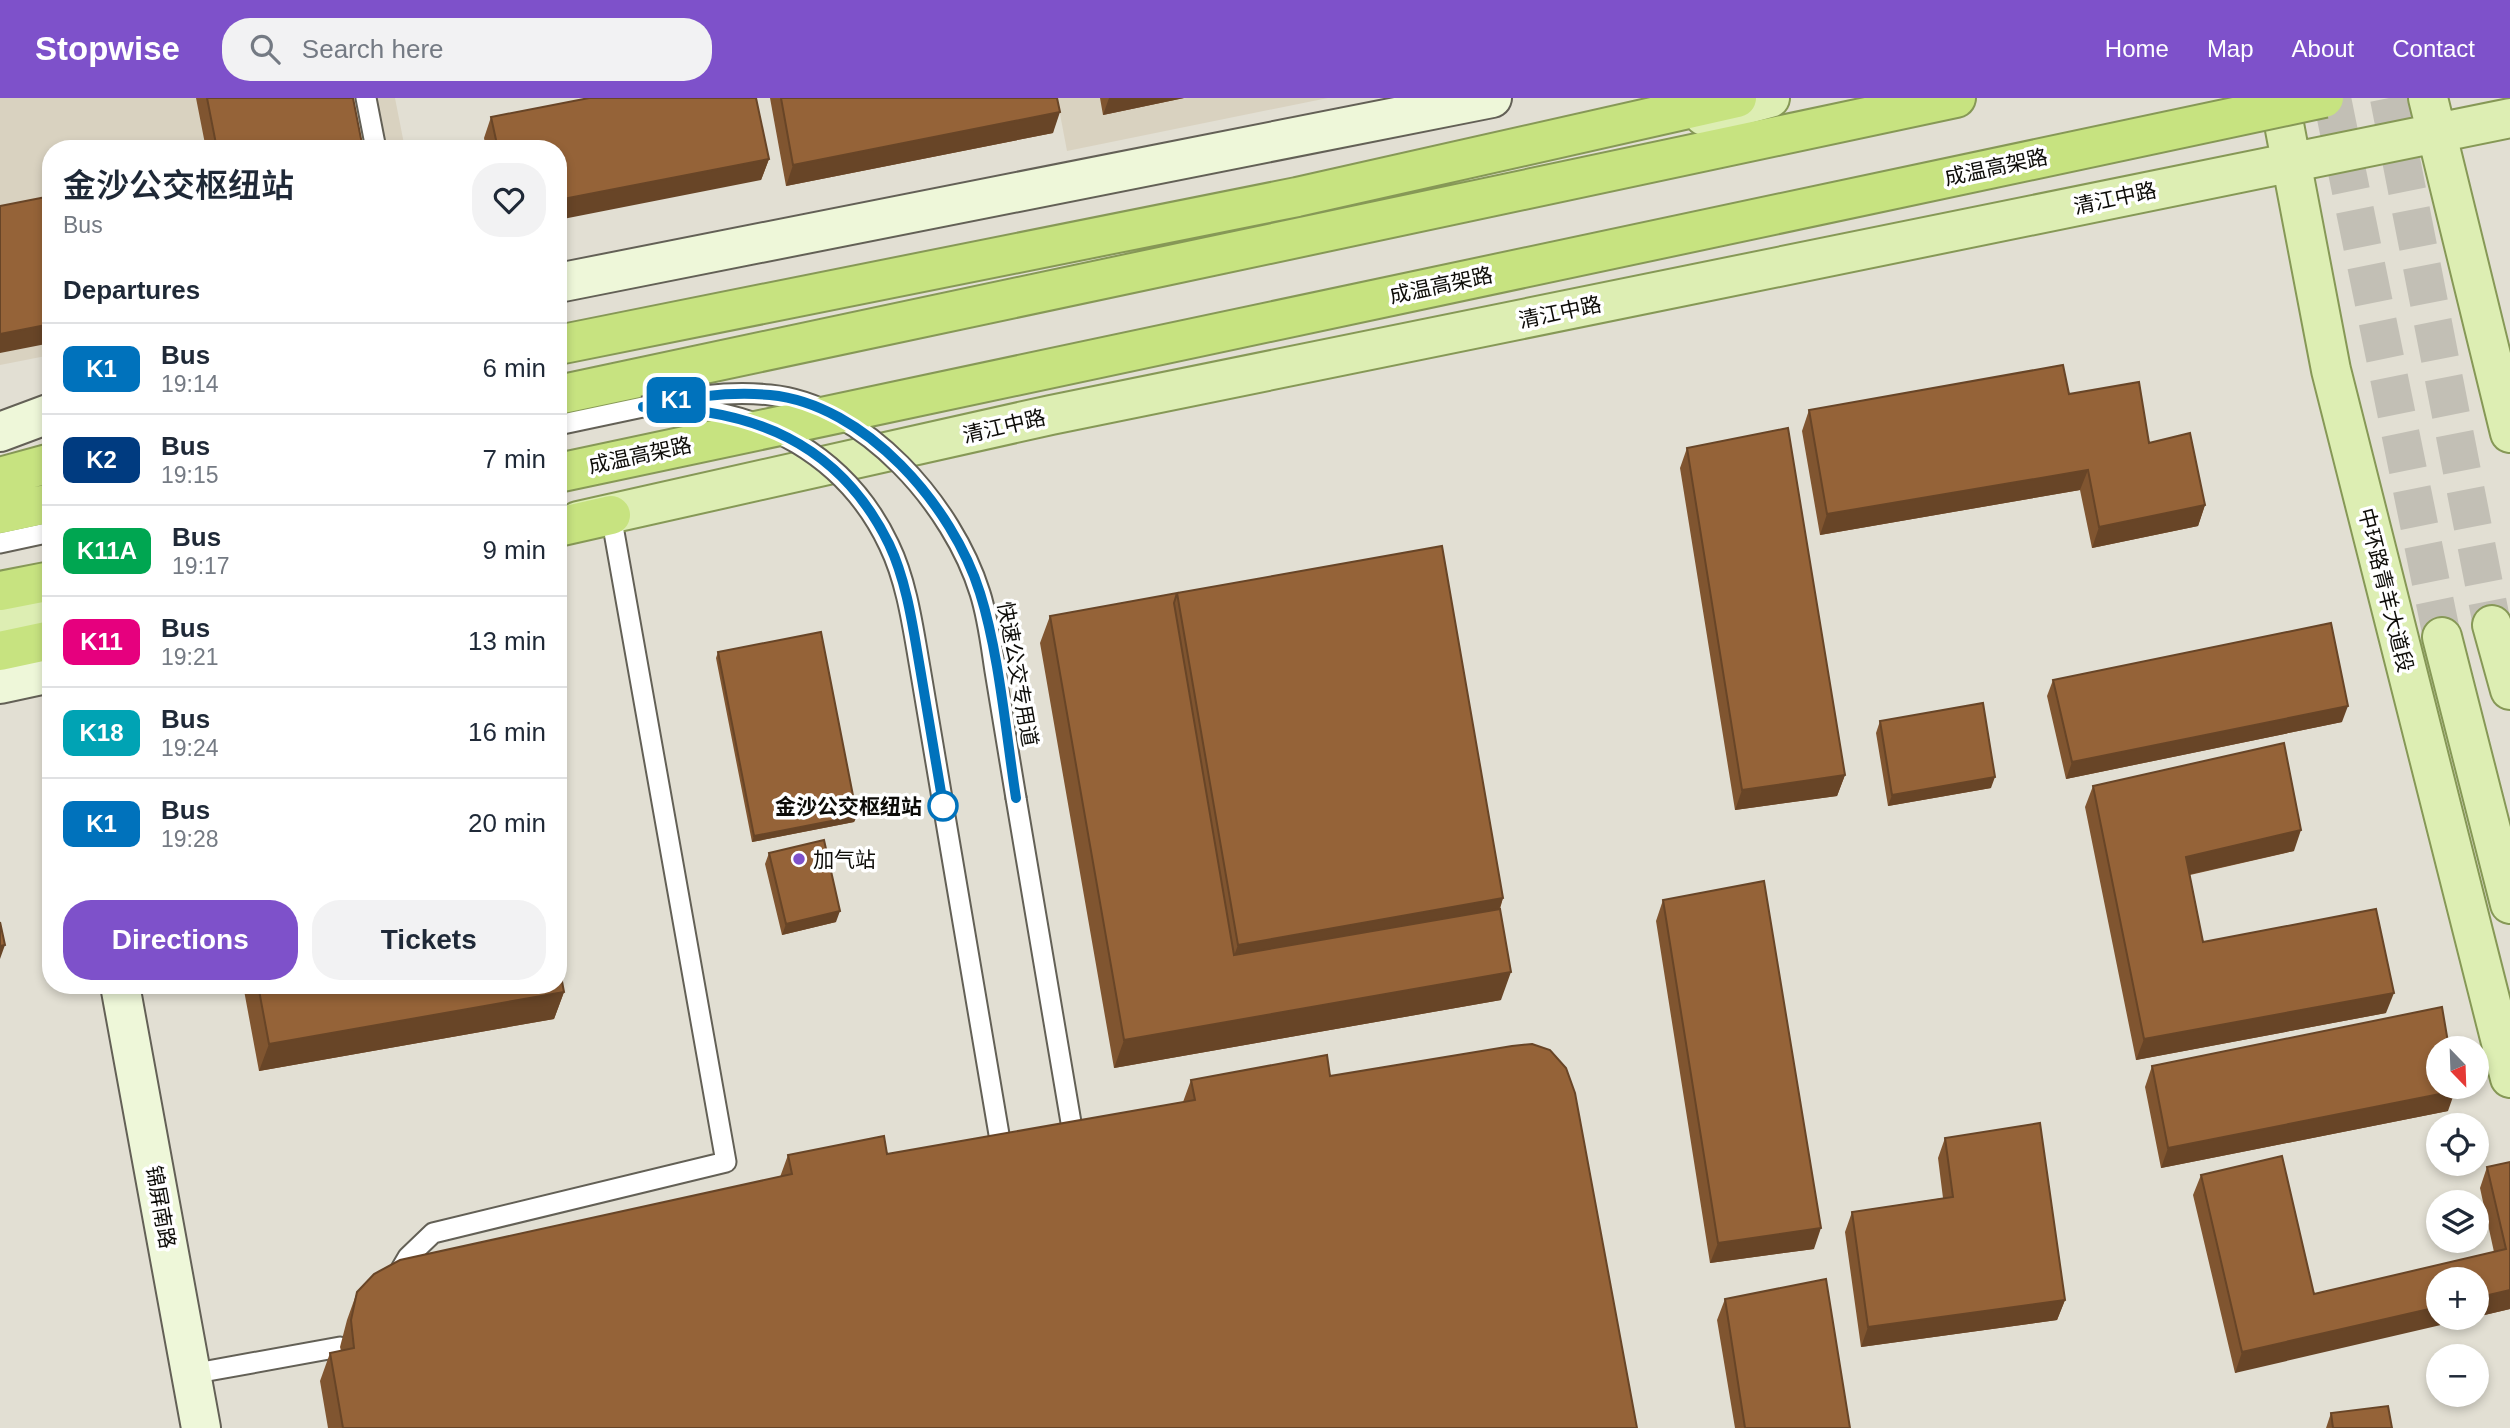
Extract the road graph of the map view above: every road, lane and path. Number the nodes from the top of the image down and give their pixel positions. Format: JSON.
{"nodes":[{"id":1,"x":366,"y":98,"type":"edge"},
{"id":2,"x":1492,"y":98,"type":"edge"},
{"id":3,"x":1737,"y":98,"type":"edge"},
{"id":4,"x":1770,"y":98,"type":"edge"},
{"id":5,"x":1956,"y":98,"type":"edge"},
{"id":6,"x":2279,"y":98,"type":"edge"},
{"id":7,"x":2324,"y":98,"type":"edge"},
{"id":8,"x":2432,"y":116,"type":"edge"},
{"id":9,"x":2510,"y":118,"type":"edge"},
{"id":10,"x":374,"y":140,"type":"edge"},
{"id":11,"x":2292,"y":163,"type":"junction"},
{"id":12,"x":567,"y":281,"type":"edge"},
{"id":13,"x":567,"y":343,"type":"edge"},
{"id":14,"x":567,"y":355,"type":"edge"},
{"id":15,"x":567,"y":393,"type":"edge"},
{"id":16,"x":643,"y":407,"type":"junction"},
{"id":17,"x":42,"y":416,"type":"edge"},
{"id":18,"x":567,"y":423,"type":"edge"},
{"id":19,"x":0,"y":432,"type":"edge"},
{"id":20,"x":2510,"y":433,"type":"edge"},
{"id":21,"x":42,"y":464,"type":"edge"},
{"id":22,"x":567,"y":471,"type":"edge"},
{"id":23,"x":0,"y":474,"type":"edge"},
{"id":24,"x":42,"y":505,"type":"edge"},
{"id":25,"x":0,"y":514,"type":"edge"},
{"id":26,"x":611,"y":515,"type":"junction"},
{"id":27,"x":567,"y":525,"type":"edge"},
{"id":28,"x":42,"y":534,"type":"edge"},
{"id":29,"x":0,"y":543,"type":"edge"},
{"id":30,"x":42,"y":583,"type":"edge"},
{"id":31,"x":0,"y":592,"type":"edge"},
{"id":32,"x":42,"y":609,"type":"edge"},
{"id":33,"x":0,"y":617,"type":"edge"},
{"id":34,"x":2492,"y":625,"type":"tunnel mouth"},
{"id":35,"x":2442,"y":637,"type":"tunnel mouth"},
{"id":36,"x":42,"y":642,"type":"edge"},
{"id":37,"x":0,"y":651,"type":"edge"},
{"id":38,"x":42,"y":675,"type":"edge"},
{"id":39,"x":0,"y":684,"type":"edge"},
{"id":40,"x":2510,"y":690,"type":"edge"},
{"id":41,"x":2510,"y":904,"type":"edge"},
{"id":42,"x":122,"y":994,"type":"edge"},
{"id":43,"x":2510,"y":1078,"type":"edge"},
{"id":44,"x":1075,"y":1147,"type":"edge"},
{"id":45,"x":1003,"y":1160,"type":"edge"},
{"id":46,"x":390,"y":1288,"type":"edge"},
{"id":47,"x":341,"y":1347,"type":"dead end"},
{"id":48,"x":191,"y":1374,"type":"junction"},
{"id":49,"x":201,"y":1428,"type":"edge"}],
"edges":[{"from":1,"to":10,"type":"lane"},
{"from":2,"to":12,"type":"street"},
{"from":3,"to":13,"type":"highway"},
{"from":4,"to":14,"type":"main road"},
{"from":5,"to":15,"type":"highway"},
{"from":6,"to":11,"type":"main road","name":"中环路青羊大道段"},
{"from":7,"to":22,"type":"highway","name":"成温高架路","bridge":true},
{"from":8,"to":9,"type":"main road","name":"清江中路"},
{"from":8,"to":11,"type":"main road","name":"清江中路"},
{"from":8,"to":20,"type":"main road"},
{"from":11,"to":26,"type":"main road","name":"清江中路"},
{"from":11,"to":43,"type":"main road","name":"中环路青羊大道段"},
{"from":16,"to":18,"type":"lane","name":"快速公交专用道"},
{"from":16,"to":44,"type":"lane","name":"快速公交专用道","bridge":true},
{"from":16,"to":45,"type":"lane","name":"快速公交专用道","bridge":true},
{"from":17,"to":19,"type":"street"},
{"from":21,"to":23,"type":"highway"},
{"from":24,"to":25,"type":"highway"},
{"from":26,"to":27,"type":"highway"},
{"from":26,"to":46,"type":"lane"},
{"from":28,"to":29,"type":"lane"},
{"from":30,"to":31,"type":"highway"},
{"from":32,"to":33,"type":"main road"},
{"from":34,"to":40,"type":"main road"},
{"from":35,"to":41,"type":"main road"},
{"from":36,"to":37,"type":"highway"},
{"from":38,"to":39,"type":"street"},
{"from":42,"to":48,"type":"street","name":"锦屏南路"},
{"from":47,"to":48,"type":"lane"},
{"from":48,"to":49,"type":"street","name":"锦屏南路"}]}
